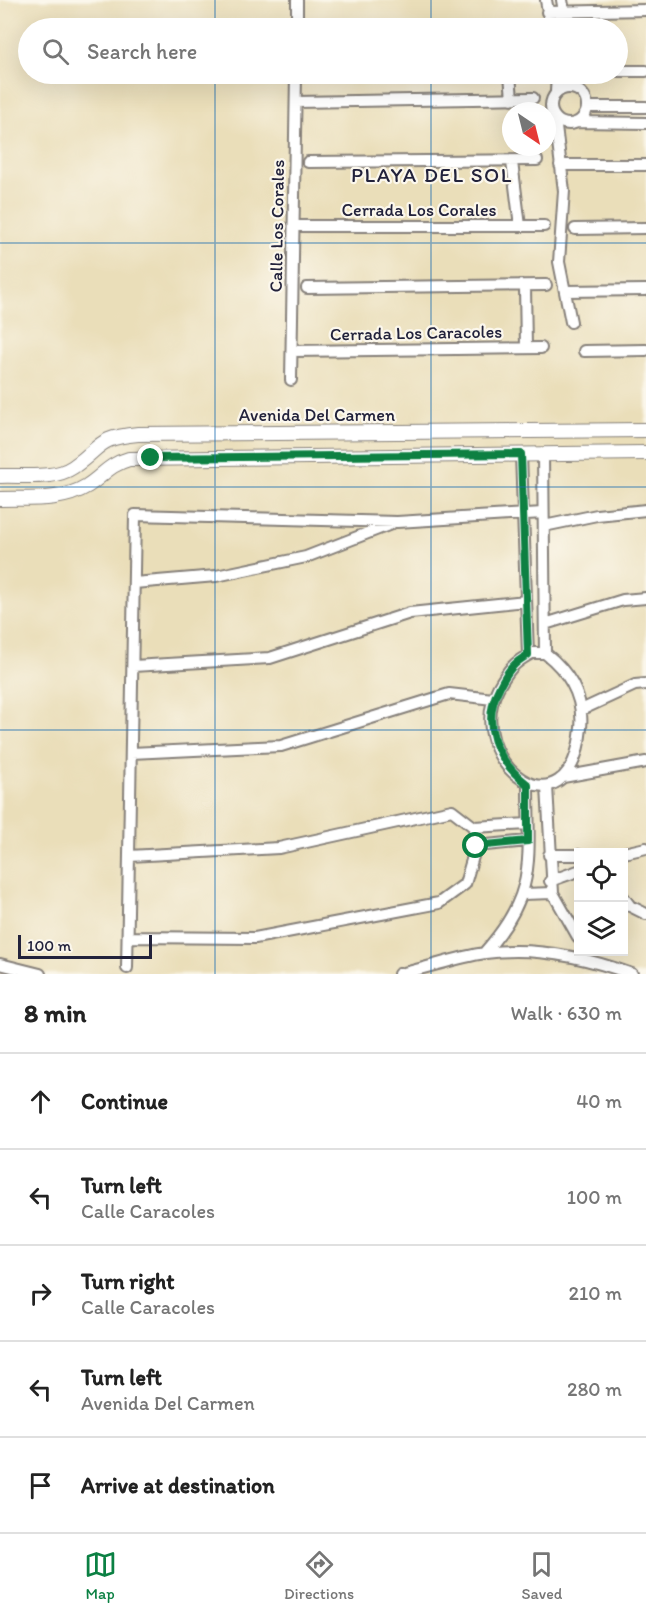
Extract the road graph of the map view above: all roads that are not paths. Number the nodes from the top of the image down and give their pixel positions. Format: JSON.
{"nodes":[{"id":1,"x":297,"y":0,"type":"edge"},
{"id":2,"x":546,"y":0,"type":"edge"},
{"id":3,"x":562,"y":5,"type":"edge"},
{"id":4,"x":646,"y":10,"type":"edge"},
{"id":5,"x":547,"y":12,"type":"junction"},
{"id":6,"x":297,"y":18,"type":"edge"},
{"id":7,"x":548,"y":18,"type":"edge"},
{"id":8,"x":628,"y":71,"type":"edge"},
{"id":9,"x":646,"y":71,"type":"edge"},
{"id":10,"x":296,"y":84,"type":"edge"},
{"id":11,"x":511,"y":84,"type":"edge"},
{"id":12,"x":556,"y":84,"type":"edge"},
{"id":13,"x":574,"y":84,"type":"edge"},
{"id":14,"x":574,"y":88,"type":"junction"},
{"id":15,"x":556,"y":92,"type":"junction"},
{"id":16,"x":533,"y":98,"type":"dead end"},
{"id":17,"x":512,"y":99,"type":"junction"},
{"id":18,"x":296,"y":102,"type":"junction"},
{"id":19,"x":550,"y":102,"type":"edge"},
{"id":20,"x":587,"y":107,"type":"junction"},
{"id":21,"x":646,"y":108,"type":"edge"},
{"id":22,"x":556,"y":119,"type":"edge"},
{"id":23,"x":578,"y":122,"type":"junction"},
{"id":24,"x":646,"y":123,"type":"edge"},
{"id":25,"x":556,"y":128,"type":"edge"},
{"id":26,"x":537,"y":160,"type":"dead end"},
{"id":27,"x":308,"y":162,"type":"dead end"},
{"id":28,"x":512,"y":162,"type":"junction"},
{"id":29,"x":560,"y":165,"type":"junction"},
{"id":30,"x":646,"y":165,"type":"edge"},
{"id":31,"x":294,"y":226,"type":"junction"},
{"id":32,"x":520,"y":226,"type":"junction"},
{"id":33,"x":544,"y":226,"type":"dead end"},
{"id":34,"x":646,"y":228,"type":"edge"},
{"id":35,"x":576,"y":229,"type":"dead end"},
{"id":36,"x":546,"y":285,"type":"dead end"},
{"id":37,"x":525,"y":286,"type":"junction"},
{"id":38,"x":307,"y":288,"type":"dead end"},
{"id":39,"x":646,"y":290,"type":"edge"},
{"id":40,"x":565,"y":291,"type":"junction"},
{"id":41,"x":571,"y":322,"type":"dead end"},
{"id":42,"x":526,"y":348,"type":"junction"},
{"id":43,"x":541,"y":348,"type":"dead end"},
{"id":44,"x":646,"y":350,"type":"edge"},
{"id":45,"x":292,"y":351,"type":"junction"},
{"id":46,"x":584,"y":351,"type":"dead end"},
{"id":47,"x":291,"y":380,"type":"dead end"},
{"id":48,"x":595,"y":430,"type":"junction"},
{"id":49,"x":646,"y":430,"type":"edge"},
{"id":50,"x":467,"y":432,"type":"junction"},
{"id":51,"x":210,"y":434,"type":"junction"},
{"id":52,"x":595,"y":453,"type":"junction"},
{"id":53,"x":646,"y":453,"type":"edge"},
{"id":54,"x":521,"y":454,"type":"junction"},
{"id":55,"x":543,"y":454,"type":"junction"},
{"id":56,"x":467,"y":455,"type":"junction"},
{"id":57,"x":210,"y":457,"type":"junction"},
{"id":58,"x":39,"y":475,"type":"junction"},
{"id":59,"x":0,"y":476,"type":"edge"},
{"id":60,"x":40,"y":498,"type":"junction"},
{"id":61,"x":0,"y":499,"type":"edge"},
{"id":62,"x":646,"y":510,"type":"edge"},
{"id":63,"x":543,"y":513,"type":"junction"},
{"id":64,"x":523,"y":514,"type":"junction"},
{"id":65,"x":397,"y":522,"type":"junction"},
{"id":66,"x":543,"y":526,"type":"junction"},
{"id":67,"x":544,"y":574,"type":"junction"},
{"id":68,"x":525,"y":575,"type":"junction"},
{"id":69,"x":134,"y":583,"type":"junction"},
{"id":70,"x":646,"y":598,"type":"edge"},
{"id":71,"x":526,"y":601,"type":"junction"},
{"id":72,"x":545,"y":624,"type":"junction"},
{"id":73,"x":545,"y":653,"type":"junction"},
{"id":74,"x":528,"y":655,"type":"junction"},
{"id":75,"x":133,"y":666,"type":"junction"},
{"id":76,"x":646,"y":684,"type":"edge"},
{"id":77,"x":493,"y":699,"type":"junction"},
{"id":78,"x":581,"y":710,"type":"junction"},
{"id":79,"x":131,"y":753,"type":"junction"},
{"id":80,"x":646,"y":762,"type":"edge"},
{"id":81,"x":563,"y":777,"type":"junction"},
{"id":82,"x":528,"y":785,"type":"junction"},
{"id":83,"x":547,"y":786,"type":"junction"},
{"id":84,"x":547,"y":804,"type":"junction"},
{"id":85,"x":528,"y":806,"type":"junction"},
{"id":86,"x":528,"y":824,"type":"junction"},
{"id":87,"x":474,"y":827,"type":"junction"},
{"id":88,"x":528,"y":841,"type":"junction"},
{"id":89,"x":476,"y":846,"type":"junction"},
{"id":90,"x":646,"y":848,"type":"edge"},
{"id":91,"x":628,"y":852,"type":"edge"},
{"id":92,"x":549,"y":855,"type":"junction"},
{"id":93,"x":574,"y":855,"type":"edge"},
{"id":94,"x":129,"y":856,"type":"junction"},
{"id":95,"x":574,"y":873,"type":"edge"},
{"id":96,"x":550,"y":881,"type":"junction"},
{"id":97,"x":553,"y":893,"type":"junction"},
{"id":98,"x":523,"y":894,"type":"junction"},
{"id":99,"x":627,"y":902,"type":"edge"},
{"id":100,"x":646,"y":914,"type":"edge"},
{"id":101,"x":574,"y":929,"type":"edge"},
{"id":102,"x":128,"y":937,"type":"junction"},
{"id":103,"x":484,"y":953,"type":"junction"},
{"id":104,"x":595,"y":956,"type":"edge"},
{"id":105,"x":601,"y":963,"type":"junction"},
{"id":106,"x":0,"y":964,"type":"edge"},
{"id":107,"x":127,"y":968,"type":"dead end"},
{"id":108,"x":434,"y":970,"type":"edge"},
{"id":109,"x":40,"y":974,"type":"edge"},
{"id":110,"x":399,"y":974,"type":"edge"},
{"id":111,"x":632,"y":974,"type":"edge"}],
"edges":[{"from":1,"to":6,"type":"street"},
{"from":2,"to":5,"type":"street"},
{"from":3,"to":4,"type":"street"},
{"from":3,"to":5,"type":"street"},
{"from":5,"to":7,"type":"street"},
{"from":8,"to":9,"type":"street"},
{"from":10,"to":18,"type":"street","name":"Calle Los Corales"},
{"from":11,"to":17,"type":"street"},
{"from":12,"to":15,"type":"street"},
{"from":13,"to":14,"type":"street"},
{"from":14,"to":15,"type":"street"},
{"from":14,"to":20,"type":"street"},
{"from":15,"to":19,"type":"street"},
{"from":16,"to":17,"type":"street"},
{"from":17,"to":18,"type":"street"},
{"from":18,"to":31,"type":"street","name":"Calle Los Corales"},
{"from":20,"to":21,"type":"street"},
{"from":20,"to":23,"type":"street"},
{"from":22,"to":23,"type":"street"},
{"from":23,"to":24,"type":"street"},
{"from":25,"to":29,"type":"street"},
{"from":26,"to":28,"type":"street"},
{"from":27,"to":28,"type":"street"},
{"from":28,"to":32,"type":"street"},
{"from":29,"to":30,"type":"street"},
{"from":29,"to":40,"type":"street"},
{"from":31,"to":32,"type":"street","name":"Cerrada Los Corales"},
{"from":31,"to":45,"type":"street","name":"Calle Los Corales"},
{"from":32,"to":33,"type":"street","name":"Cerrada Los Corales"},
{"from":34,"to":35,"type":"street"},
{"from":36,"to":37,"type":"street"},
{"from":37,"to":38,"type":"street"},
{"from":37,"to":42,"type":"street"},
{"from":39,"to":40,"type":"street"},
{"from":40,"to":41,"type":"street"},
{"from":42,"to":43,"type":"street","name":"Cerrada Los Caracoles"},
{"from":42,"to":45,"type":"street","name":"Cerrada Los Caracoles"},
{"from":44,"to":46,"type":"street"},
{"from":45,"to":47,"type":"street","name":"Calle Los Corales"},
{"from":48,"to":49,"type":"main road","name":"Avenida Del Carmen"},
{"from":48,"to":50,"type":"main road","name":"Avenida Del Carmen"},
{"from":48,"to":52,"type":"main road"},
{"from":50,"to":51,"type":"main road","name":"Avenida Del Carmen"},
{"from":50,"to":56,"type":"main road"},
{"from":51,"to":57,"type":"main road"},
{"from":51,"to":58,"type":"main road","name":"Avenida Del Carmen"},
{"from":52,"to":53,"type":"main road"},
{"from":52,"to":55,"type":"main road"},
{"from":54,"to":55,"type":"main road"},
{"from":54,"to":56,"type":"main road"},
{"from":54,"to":64,"type":"street"},
{"from":55,"to":63,"type":"street"},
{"from":56,"to":57,"type":"main road"},
{"from":57,"to":60,"type":"main road"},
{"from":58,"to":59,"type":"main road","name":"Avenida Del Carmen"},
{"from":58,"to":60,"type":"main road"},
{"from":60,"to":61,"type":"main road"},
{"from":62,"to":66,"type":"street"},
{"from":63,"to":64,"type":"street"},
{"from":63,"to":66,"type":"street"},
{"from":64,"to":65,"type":"street"},
{"from":64,"to":68,"type":"street"},
{"from":65,"to":69,"type":"street"},
{"from":65,"to":69,"type":"street"},
{"from":66,"to":67,"type":"street"},
{"from":67,"to":68,"type":"street"},
{"from":67,"to":72,"type":"street"},
{"from":68,"to":71,"type":"street"},
{"from":69,"to":75,"type":"street"},
{"from":70,"to":72,"type":"street"},
{"from":71,"to":74,"type":"street"},
{"from":71,"to":75,"type":"street"},
{"from":72,"to":73,"type":"street"},
{"from":73,"to":74,"type":"street"},
{"from":73,"to":78,"type":"street"},
{"from":74,"to":77,"type":"street"},
{"from":75,"to":79,"type":"street"},
{"from":76,"to":78,"type":"street"},
{"from":77,"to":79,"type":"street"},
{"from":77,"to":82,"type":"street"},
{"from":78,"to":81,"type":"street"},
{"from":79,"to":94,"type":"street"},
{"from":80,"to":81,"type":"street"},
{"from":81,"to":83,"type":"street"},
{"from":82,"to":83,"type":"street"},
{"from":82,"to":85,"type":"street"},
{"from":83,"to":84,"type":"street"},
{"from":84,"to":85,"type":"street"},
{"from":84,"to":92,"type":"street"},
{"from":85,"to":86,"type":"street"},
{"from":86,"to":87,"type":"street"},
{"from":86,"to":88,"type":"street"},
{"from":87,"to":89,"type":"street"},
{"from":87,"to":94,"type":"street"},
{"from":88,"to":89,"type":"street"},
{"from":88,"to":98,"type":"street"},
{"from":89,"to":102,"type":"street"},
{"from":90,"to":91,"type":"street"},
{"from":92,"to":93,"type":"street"},
{"from":92,"to":96,"type":"street"},
{"from":94,"to":102,"type":"street"},
{"from":95,"to":96,"type":"street"},
{"from":96,"to":97,"type":"street"},
{"from":97,"to":98,"type":"street"},
{"from":97,"to":101,"type":"street"},
{"from":98,"to":103,"type":"street"},
{"from":99,"to":100,"type":"street"},
{"from":102,"to":107,"type":"street"},
{"from":103,"to":105,"type":"street"},
{"from":103,"to":108,"type":"street"},
{"from":104,"to":105,"type":"street"},
{"from":105,"to":111,"type":"street"},
{"from":106,"to":109,"type":"street"},
{"from":108,"to":110,"type":"street"}]}
